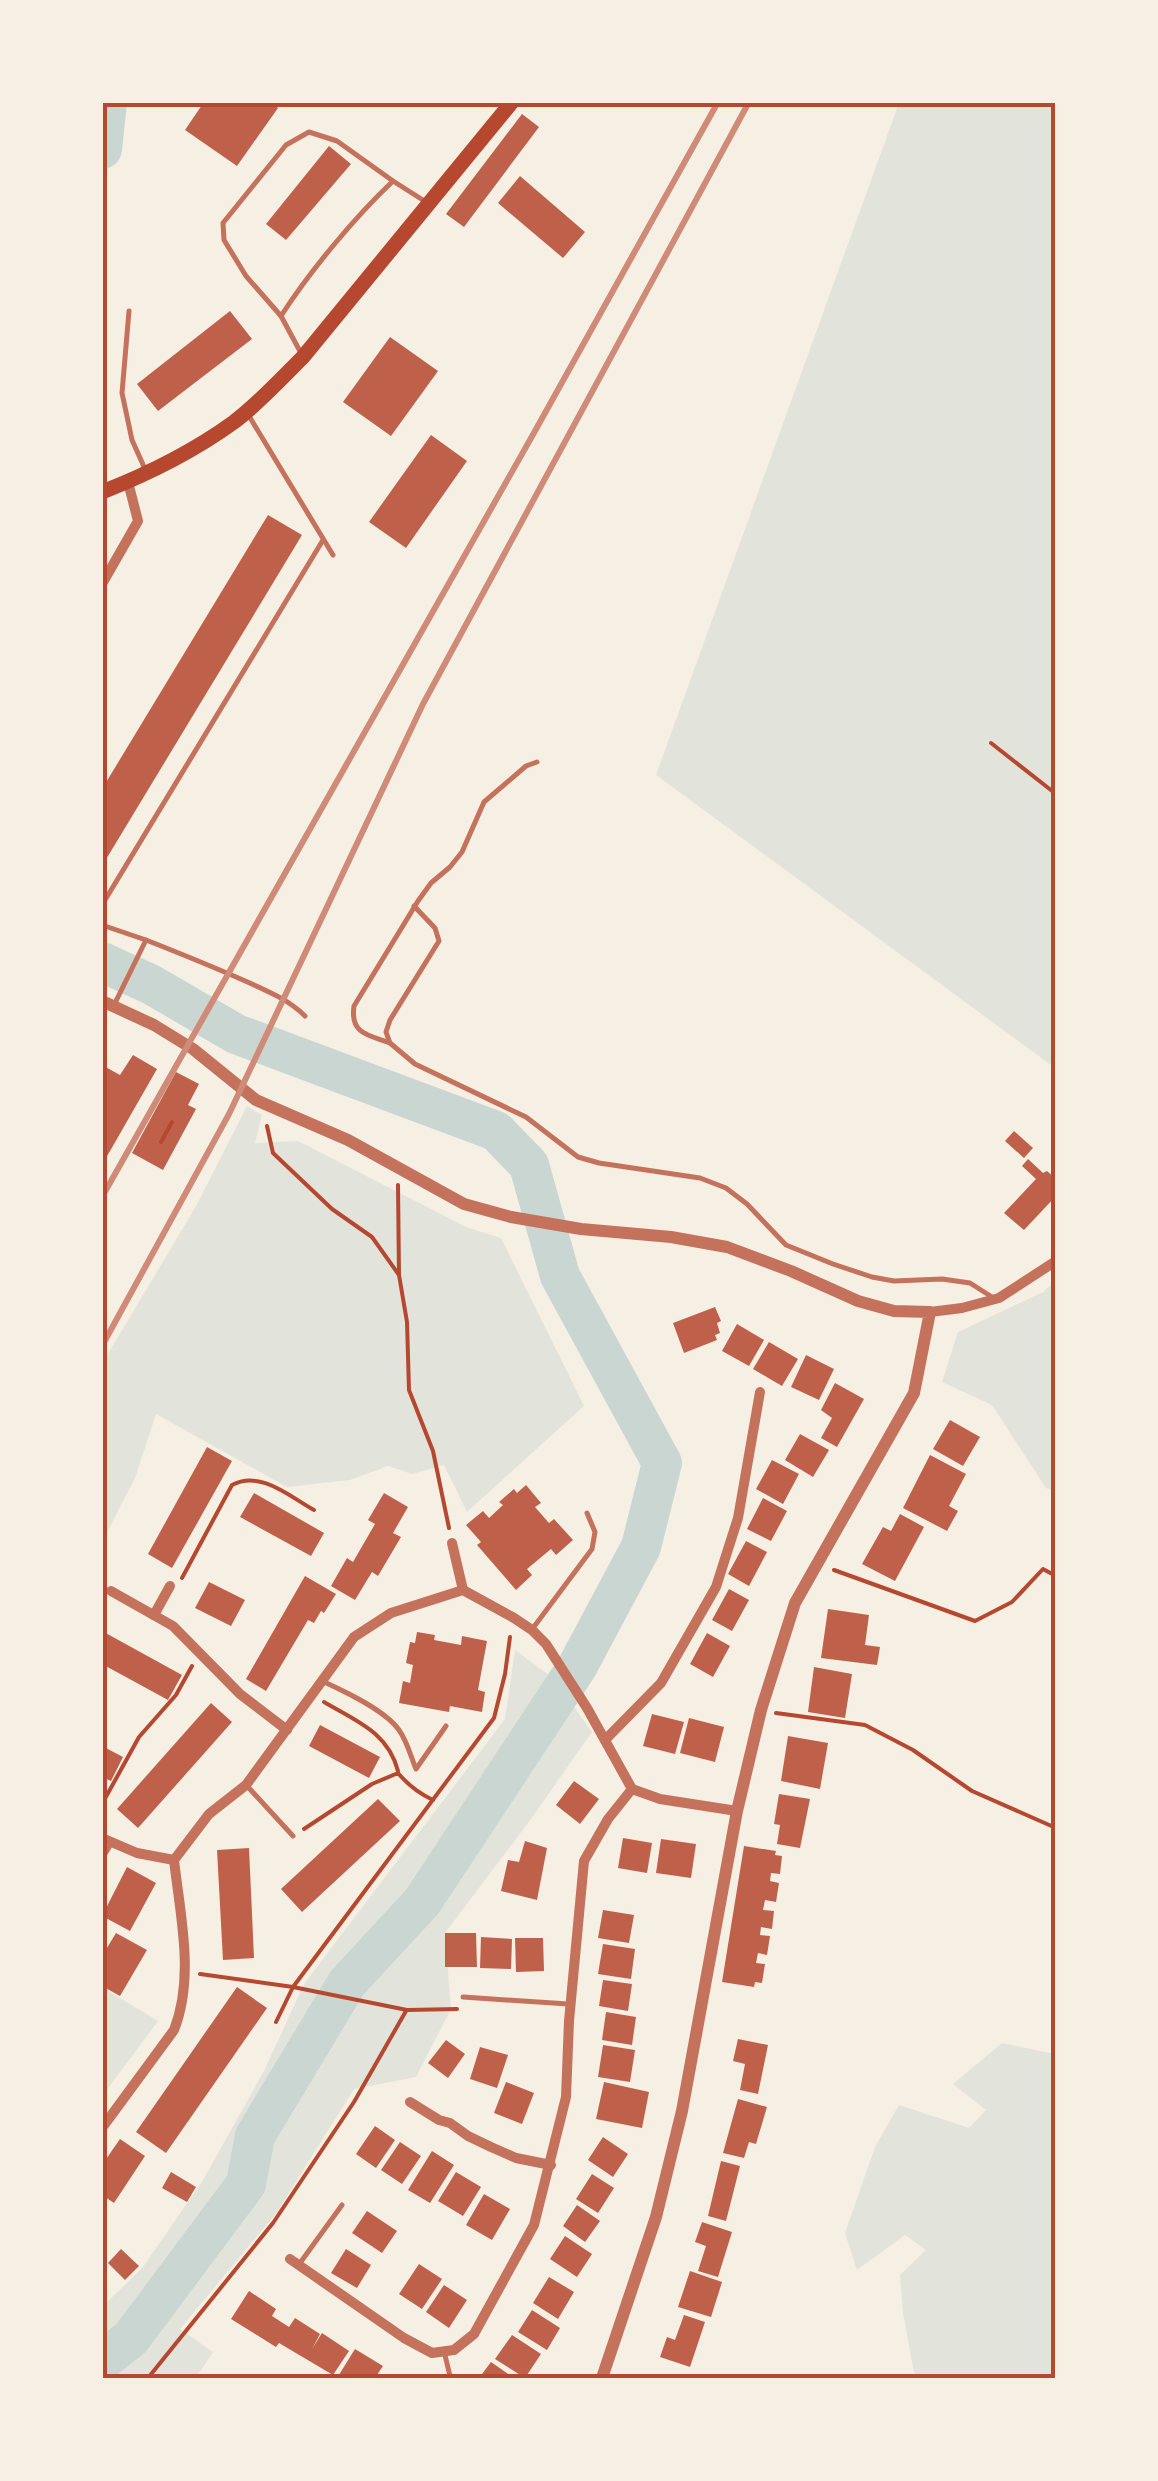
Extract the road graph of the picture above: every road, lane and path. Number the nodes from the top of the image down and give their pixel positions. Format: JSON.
{"nodes":[{"id":1,"x":512,"y":102,"type":"edge"},
{"id":2,"x":393,"y":181,"type":"junction"},
{"id":3,"x":428,"y":204,"type":"junction"},
{"id":4,"x":128,"y":312,"type":"dead end"},
{"id":5,"x":281,"y":316,"type":"junction"},
{"id":6,"x":303,"y":357,"type":"junction"},
{"id":7,"x":246,"y":411,"type":"junction"},
{"id":8,"x":147,"y":473,"type":"junction"},
{"id":9,"x":128,"y":482,"type":"junction"},
{"id":10,"x":102,"y":492,"type":"edge"},
{"id":11,"x":323,"y":540,"type":"junction"},
{"id":12,"x":333,"y":555,"type":"dead end"},
{"id":13,"x":102,"y":584,"type":"edge"},
{"id":14,"x":992,"y":743,"type":"dead end"},
{"id":15,"x":537,"y":762,"type":"dead end"},
{"id":16,"x":1056,"y":794,"type":"edge"},
{"id":17,"x":102,"y":906,"type":"edge"},
{"id":18,"x":414,"y":906,"type":"junction"},
{"id":19,"x":102,"y":925,"type":"edge"},
{"id":20,"x":145,"y":944,"type":"junction"},
{"id":21,"x":112,"y":1001,"type":"edge"},
{"id":22,"x":305,"y":1016,"type":"dead end"},
{"id":23,"x":390,"y":1043,"type":"junction"},
{"id":24,"x":269,"y":1106,"type":"junction"},
{"id":25,"x":172,"y":1122,"type":"dead end"},
{"id":26,"x":161,"y":1142,"type":"dead end"},
{"id":27,"x":397,"y":1167,"type":"junction"},
{"id":28,"x":1056,"y":1261,"type":"edge"},
{"id":29,"x":399,"y":1275,"type":"junction"},
{"id":30,"x":995,"y":1298,"type":"junction"},
{"id":31,"x":930,"y":1312,"type":"junction"},
{"id":32,"x":760,"y":1392,"type":"dead end"},
{"id":33,"x":314,"y":1510,"type":"dead end"},
{"id":34,"x":587,"y":1513,"type":"dead end"},
{"id":35,"x":452,"y":1543,"type":"joint"},
{"id":36,"x":815,"y":1564,"type":"junction"},
{"id":37,"x":1056,"y":1576,"type":"edge"},
{"id":38,"x":175,"y":1584,"type":"joint"},
{"id":39,"x":463,"y":1590,"type":"junction"},
{"id":40,"x":111,"y":1591,"type":"dead end"},
{"id":41,"x":154,"y":1615,"type":"junction"},
{"id":42,"x":514,"y":1618,"type":"junction"},
{"id":43,"x":532,"y":1630,"type":"junction"},
{"id":44,"x":199,"y":1652,"type":"junction"},
{"id":45,"x":322,"y":1682,"type":"junction"},
{"id":46,"x":312,"y":1695,"type":"junction"},
{"id":47,"x":762,"y":1710,"type":"junction"},
{"id":48,"x":446,"y":1726,"type":"dead end"},
{"id":49,"x":287,"y":1730,"type":"junction"},
{"id":50,"x":605,"y":1740,"type":"junction"},
{"id":51,"x":398,"y":1773,"type":"junction"},
{"id":52,"x":246,"y":1785,"type":"junction"},
{"id":53,"x":632,"y":1789,"type":"junction"},
{"id":54,"x":433,"y":1800,"type":"junction"},
{"id":55,"x":102,"y":1804,"type":"edge"},
{"id":56,"x":736,"y":1811,"type":"junction"},
{"id":57,"x":1056,"y":1828,"type":"edge"},
{"id":58,"x":293,"y":1836,"type":"joint"},
{"id":59,"x":107,"y":1840,"type":"edge"},
{"id":60,"x":102,"y":1859,"type":"edge"},
{"id":61,"x":174,"y":1860,"type":"junction"},
{"id":62,"x":185,"y":1972,"type":"junction"},
{"id":63,"x":293,"y":1987,"type":"junction"},
{"id":64,"x":463,"y":1997,"type":"dead end"},
{"id":65,"x":571,"y":2004,"type":"junction"},
{"id":66,"x":276,"y":2022,"type":"dead end"},
{"id":67,"x":410,"y":2102,"type":"dead end"},
{"id":68,"x":102,"y":2128,"type":"edge"},
{"id":69,"x":550,"y":2165,"type":"junction"},
{"id":70,"x":342,"y":2205,"type":"dead end"},
{"id":71,"x":294,"y":2262,"type":"joint"},
{"id":72,"x":444,"y":2352,"type":"junction"},
{"id":73,"x":148,"y":2378,"type":"edge"},
{"id":74,"x":454,"y":2378,"type":"edge"},
{"id":75,"x":602,"y":2378,"type":"edge"}],
"edges":[{"from":1,"to":3,"type":"main road"},
{"from":2,"to":3,"type":"lane"},
{"from":2,"to":5,"type":"lane"},
{"from":2,"to":5,"type":"lane"},
{"from":3,"to":6,"type":"main road"},
{"from":4,"to":8,"type":"lane"},
{"from":5,"to":6,"type":"lane"},
{"from":6,"to":7,"type":"main road"},
{"from":7,"to":8,"type":"main road"},
{"from":7,"to":11,"type":"lane"},
{"from":8,"to":9,"type":"main road"},
{"from":9,"to":10,"type":"main road"},
{"from":9,"to":13,"type":"street"},
{"from":11,"to":12,"type":"lane"},
{"from":11,"to":17,"type":"lane"},
{"from":14,"to":16,"type":"path"},
{"from":15,"to":18,"type":"lane"},
{"from":18,"to":23,"type":"lane"},
{"from":18,"to":23,"type":"lane"},
{"from":19,"to":20,"type":"lane"},
{"from":20,"to":21,"type":"lane"},
{"from":20,"to":22,"type":"lane"},
{"from":21,"to":24,"type":"street"},
{"from":23,"to":30,"type":"lane"},
{"from":24,"to":27,"type":"street"},
{"from":24,"to":29,"type":"path"},
{"from":25,"to":26,"type":"path"},
{"from":27,"to":29,"type":"path"},
{"from":27,"to":31,"type":"street"},
{"from":28,"to":30,"type":"street"},
{"from":29,"to":35,"type":"path"},
{"from":30,"to":31,"type":"street"},
{"from":31,"to":36,"type":"street"},
{"from":32,"to":50,"type":"street"},
{"from":33,"to":38,"type":"path"},
{"from":34,"to":43,"type":"lane"},
{"from":35,"to":39,"type":"street"},
{"from":36,"to":37,"type":"path"},
{"from":36,"to":47,"type":"street"},
{"from":38,"to":41,"type":"street"},
{"from":39,"to":42,"type":"street"},
{"from":39,"to":45,"type":"street"},
{"from":40,"to":41,"type":"street"},
{"from":41,"to":44,"type":"street"},
{"from":42,"to":43,"type":"street"},
{"from":42,"to":54,"type":"path"},
{"from":43,"to":50,"type":"street"},
{"from":44,"to":49,"type":"street"},
{"from":44,"to":55,"type":"path"},
{"from":45,"to":46,"type":"street"},
{"from":45,"to":48,"type":"lane"},
{"from":46,"to":49,"type":"street"},
{"from":46,"to":51,"type":"path"},
{"from":47,"to":56,"type":"street"},
{"from":47,"to":57,"type":"path"},
{"from":49,"to":52,"type":"street"},
{"from":50,"to":53,"type":"street"},
{"from":51,"to":54,"type":"path"},
{"from":51,"to":58,"type":"path"},
{"from":52,"to":58,"type":"lane"},
{"from":52,"to":61,"type":"street"},
{"from":53,"to":56,"type":"street"},
{"from":53,"to":65,"type":"street"},
{"from":54,"to":63,"type":"path"},
{"from":56,"to":75,"type":"street"},
{"from":59,"to":60,"type":"lane"},
{"from":59,"to":61,"type":"street"},
{"from":61,"to":62,"type":"street"},
{"from":62,"to":63,"type":"path"},
{"from":62,"to":68,"type":"street"},
{"from":63,"to":66,"type":"path"},
{"from":63,"to":73,"type":"path"},
{"from":64,"to":65,"type":"lane"},
{"from":65,"to":69,"type":"street"},
{"from":67,"to":69,"type":"street"},
{"from":69,"to":72,"type":"street"},
{"from":70,"to":71,"type":"lane"},
{"from":71,"to":72,"type":"street"},
{"from":72,"to":74,"type":"lane"}]}
